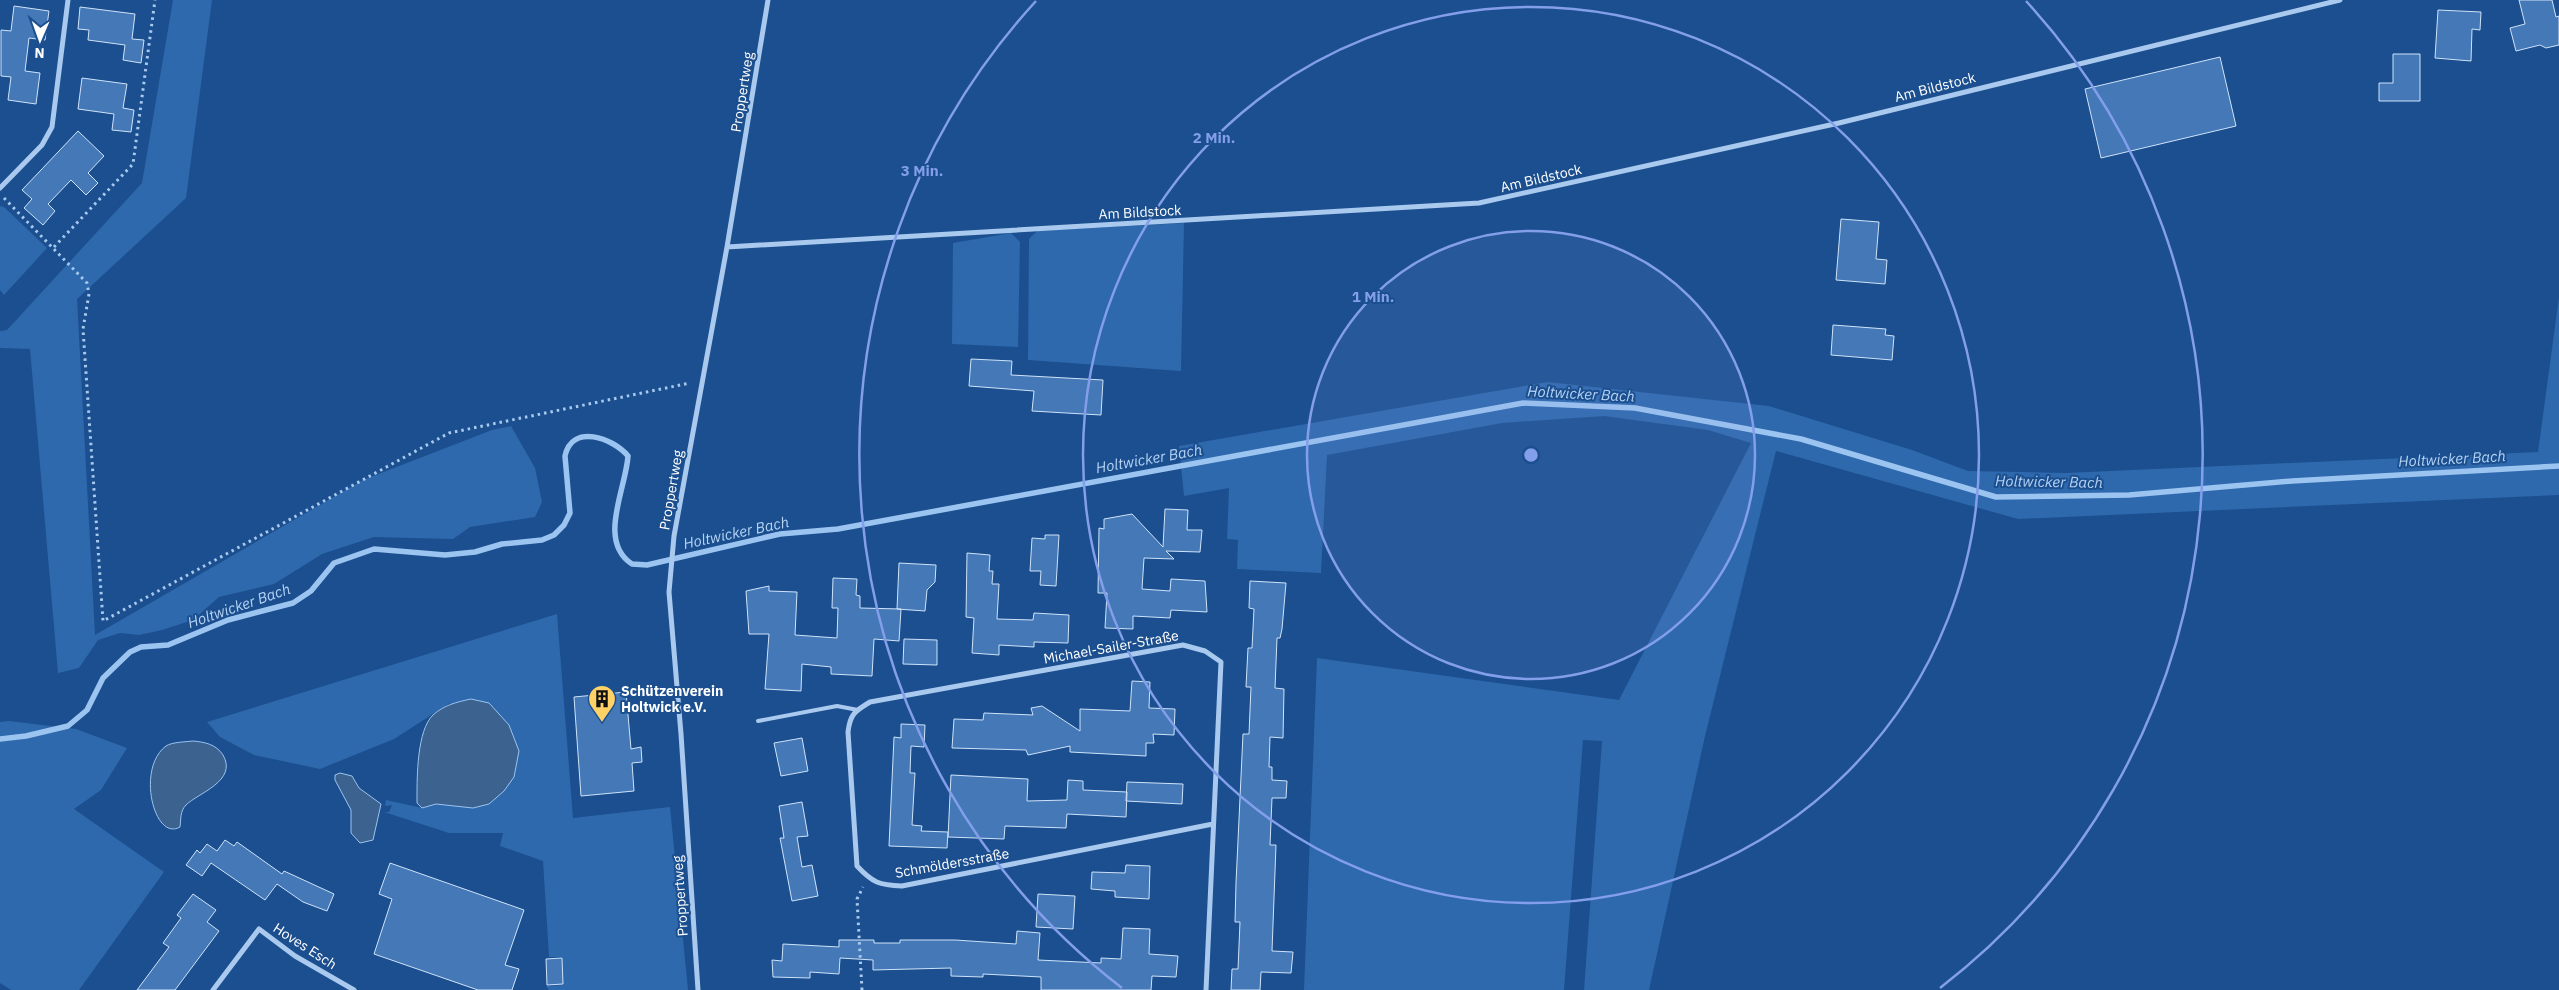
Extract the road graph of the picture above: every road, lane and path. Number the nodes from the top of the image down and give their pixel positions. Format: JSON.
{"nodes":[{"id":1,"x":68,"y":0,"type":"edge"},
{"id":2,"x":155,"y":0,"type":"edge"},
{"id":3,"x":768,"y":0,"type":"edge"},
{"id":4,"x":2340,"y":0,"type":"edge"},
{"id":5,"x":0,"y":188,"type":"edge"},
{"id":6,"x":0,"y":194,"type":"edge"},
{"id":7,"x":54,"y":247,"type":"junction"},
{"id":8,"x":727,"y":247,"type":"junction"},
{"id":9,"x":703,"y":380,"type":"junction"},
{"id":10,"x":858,"y":710,"type":"junction"},
{"id":11,"x":758,"y":721,"type":"dead end"},
{"id":12,"x":1214,"y":824,"type":"junction"},
{"id":13,"x":868,"y":878,"type":"junction"},
{"id":14,"x":213,"y":990,"type":"edge"},
{"id":15,"x":354,"y":990,"type":"edge"},
{"id":16,"x":698,"y":990,"type":"edge"},
{"id":17,"x":862,"y":990,"type":"edge"},
{"id":18,"x":1206,"y":990,"type":"edge"}],
"edges":[{"from":1,"to":5,"type":"street"},
{"from":2,"to":7,"type":"path"},
{"from":3,"to":8,"type":"street","name":"Proppertweg"},
{"from":4,"to":8,"type":"street","name":"Am Bildstock"},
{"from":6,"to":7,"type":"path"},
{"from":7,"to":9,"type":"path"},
{"from":8,"to":9,"type":"street","name":"Proppertweg"},
{"from":9,"to":16,"type":"street","name":"Proppertweg"},
{"from":10,"to":11,"type":"lane"},
{"from":10,"to":12,"type":"street","name":"Michael-Sailer-Straße"},
{"from":10,"to":13,"type":"street"},
{"from":12,"to":13,"type":"street","name":"Schmöldersstraße"},
{"from":12,"to":18,"type":"street","name":"Michael-Sailer-Straße"},
{"from":13,"to":17,"type":"path"},
{"from":14,"to":15,"type":"street","name":"Hoves Esch"}]}
